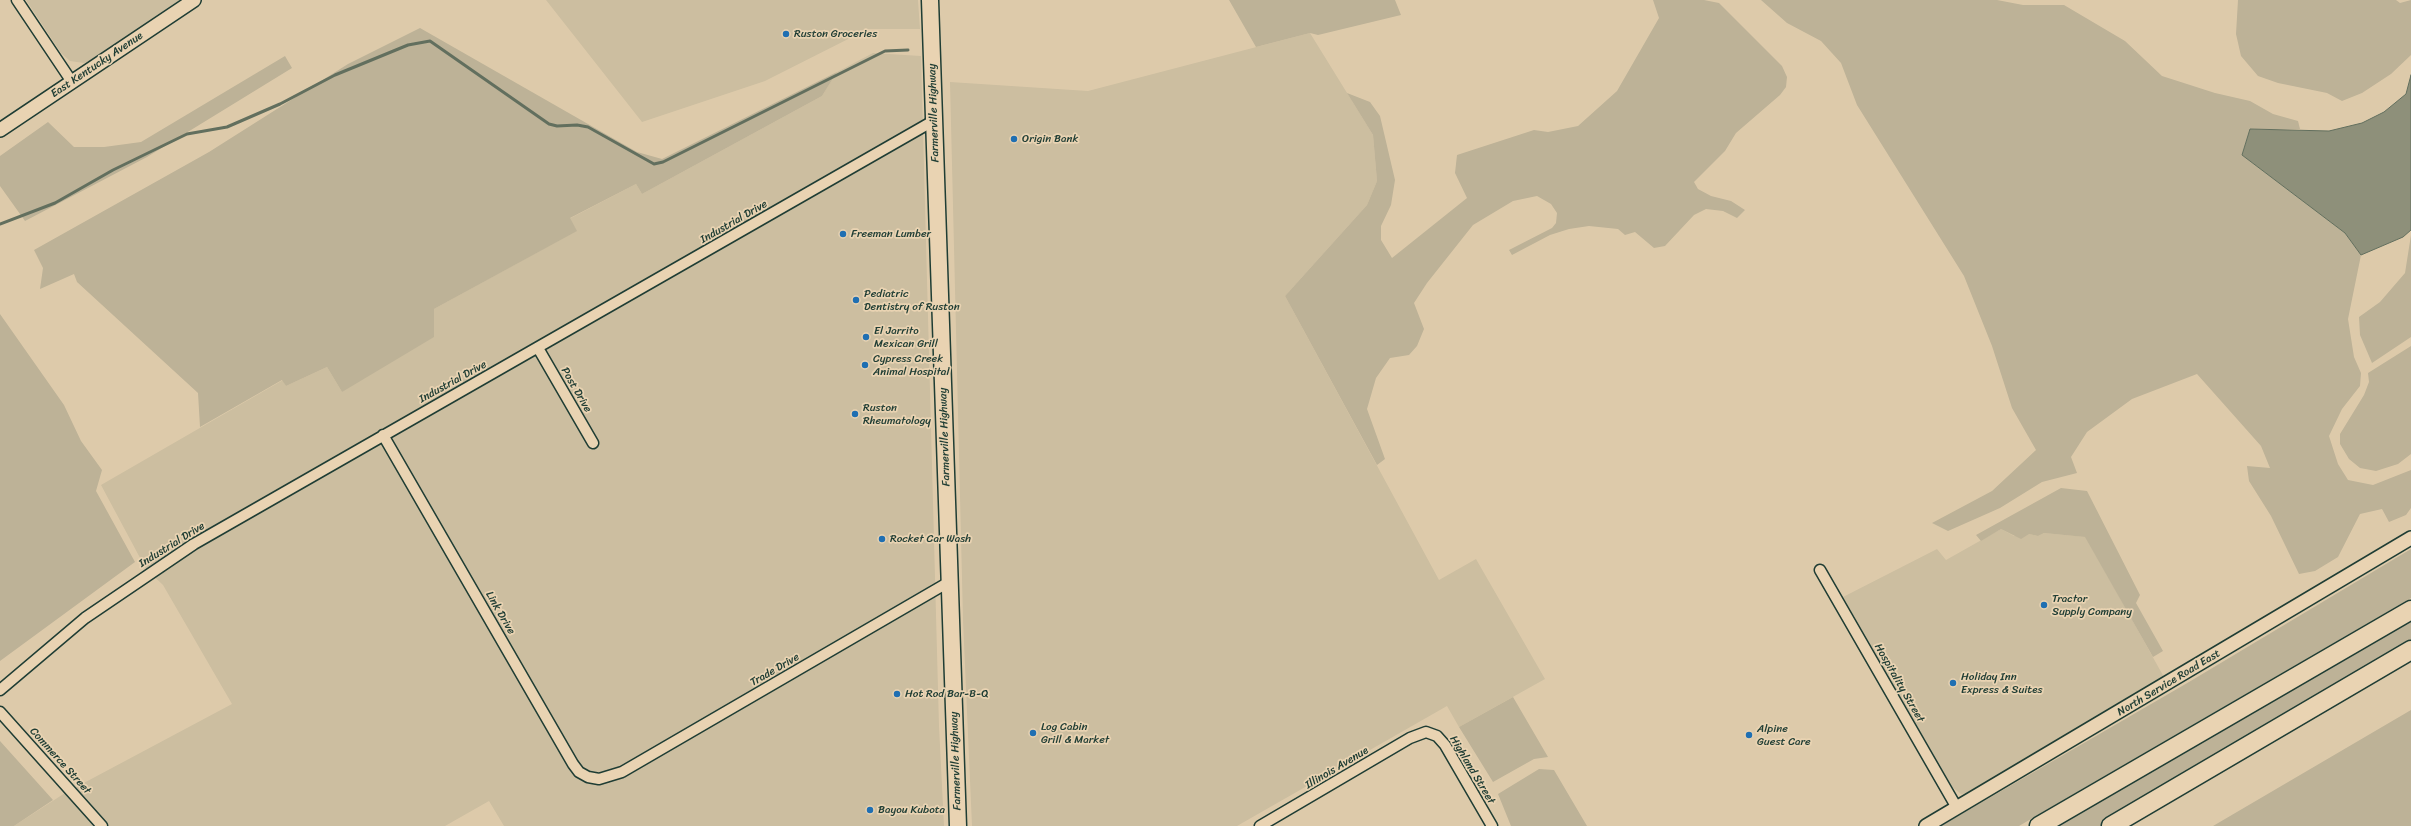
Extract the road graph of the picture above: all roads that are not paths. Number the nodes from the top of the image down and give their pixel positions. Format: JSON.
{"nodes":[{"id":1,"x":17,"y":0,"type":"edge"},
{"id":2,"x":194,"y":0,"type":"edge"},
{"id":3,"x":930,"y":0,"type":"edge"},
{"id":4,"x":72,"y":82,"type":"junction"},
{"id":5,"x":935,"y":120,"type":"junction"},
{"id":6,"x":0,"y":130,"type":"edge"},
{"id":7,"x":538,"y":348,"type":"junction"},
{"id":8,"x":383,"y":436,"type":"junction"},
{"id":9,"x":593,"y":443,"type":"dead end"},
{"id":10,"x":2411,"y":538,"type":"edge"},
{"id":11,"x":1820,"y":570,"type":"dead end"},
{"id":12,"x":949,"y":582,"type":"junction"},
{"id":13,"x":2411,"y":610,"type":"edge"},
{"id":14,"x":2411,"y":650,"type":"edge"},
{"id":15,"x":0,"y":690,"type":"edge"},
{"id":16,"x":0,"y":712,"type":"edge"},
{"id":17,"x":1426,"y":732,"type":"joint"},
{"id":18,"x":612,"y":777,"type":"joint"},
{"id":19,"x":1957,"y":808,"type":"junction"},
{"id":20,"x":102,"y":826,"type":"edge"},
{"id":21,"x":958,"y":826,"type":"edge"},
{"id":22,"x":1260,"y":826,"type":"edge"},
{"id":23,"x":1492,"y":826,"type":"edge"},
{"id":24,"x":1926,"y":826,"type":"edge"},
{"id":25,"x":2039,"y":826,"type":"edge"},
{"id":26,"x":2111,"y":826,"type":"edge"}],
"edges":[{"from":1,"to":4,"type":"street"},
{"from":2,"to":4,"type":"street","name":"East Kentucky Avenue"},
{"from":3,"to":5,"type":"main road","name":"Farmerville Highway"},
{"from":4,"to":6,"type":"street","name":"East Kentucky Avenue"},
{"from":5,"to":7,"type":"street","name":"Industrial Drive"},
{"from":5,"to":12,"type":"main road","name":"Farmerville Highway"},
{"from":7,"to":8,"type":"street","name":"Industrial Drive"},
{"from":7,"to":9,"type":"street","name":"Post Drive"},
{"from":8,"to":15,"type":"street","name":"Industrial Drive"},
{"from":8,"to":18,"type":"street","name":"Link Drive"},
{"from":10,"to":19,"type":"street","name":"North Service Road East"},
{"from":11,"to":19,"type":"street","name":"Hospitality Street"},
{"from":12,"to":18,"type":"street","name":"Trade Drive"},
{"from":12,"to":21,"type":"main road","name":"Farmerville Highway"},
{"from":13,"to":25,"type":"highway"},
{"from":14,"to":26,"type":"highway"},
{"from":16,"to":20,"type":"street","name":"Commerce Street"},
{"from":17,"to":22,"type":"street","name":"Illinois Avenue"},
{"from":17,"to":23,"type":"street","name":"Highland Street"},
{"from":19,"to":24,"type":"street","name":"North Service Road East"}]}
